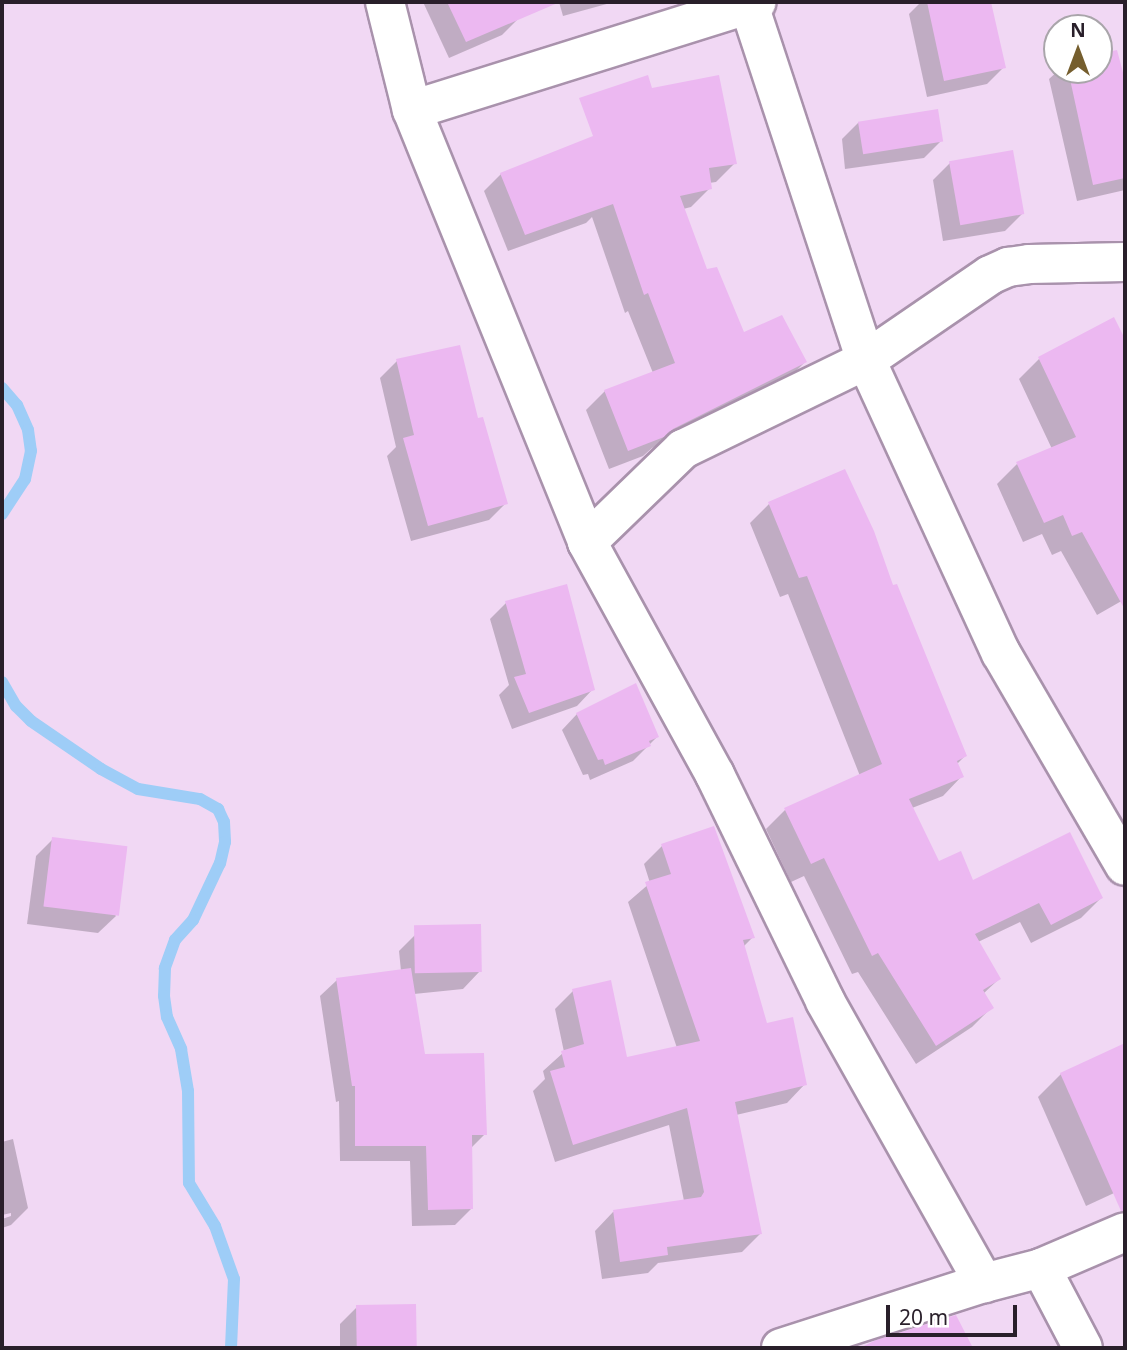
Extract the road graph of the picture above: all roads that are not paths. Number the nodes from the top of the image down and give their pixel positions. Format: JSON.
{"nodes":[{"id":1,"x":385,"y":2,"type":"edge"},
{"id":2,"x":751,"y":2,"type":"edge"},
{"id":3,"x":411,"y":110,"type":"junction"},
{"id":4,"x":1125,"y":262,"type":"edge"},
{"id":5,"x":866,"y":360,"type":"junction"},
{"id":6,"x":587,"y":542,"type":"junction"},
{"id":7,"x":1125,"y":866,"type":"edge"},
{"id":8,"x":1125,"y":1232,"type":"edge"},
{"id":9,"x":1041,"y":1268,"type":"junction"},
{"id":10,"x":984,"y":1283,"type":"junction"},
{"id":11,"x":824,"y":1342,"type":"edge"},
{"id":12,"x":781,"y":1348,"type":"edge"},
{"id":13,"x":1083,"y":1348,"type":"edge"}],
"edges":[{"from":1,"to":3,"type":"street"},
{"from":2,"to":3,"type":"street"},
{"from":2,"to":5,"type":"street"},
{"from":3,"to":6,"type":"street"},
{"from":4,"to":5,"type":"street"},
{"from":5,"to":6,"type":"street"},
{"from":5,"to":7,"type":"street"},
{"from":6,"to":10,"type":"street"},
{"from":8,"to":9,"type":"street"},
{"from":9,"to":10,"type":"street"},
{"from":9,"to":13,"type":"street"},
{"from":10,"to":11,"type":"street"},
{"from":11,"to":12,"type":"street"}]}
